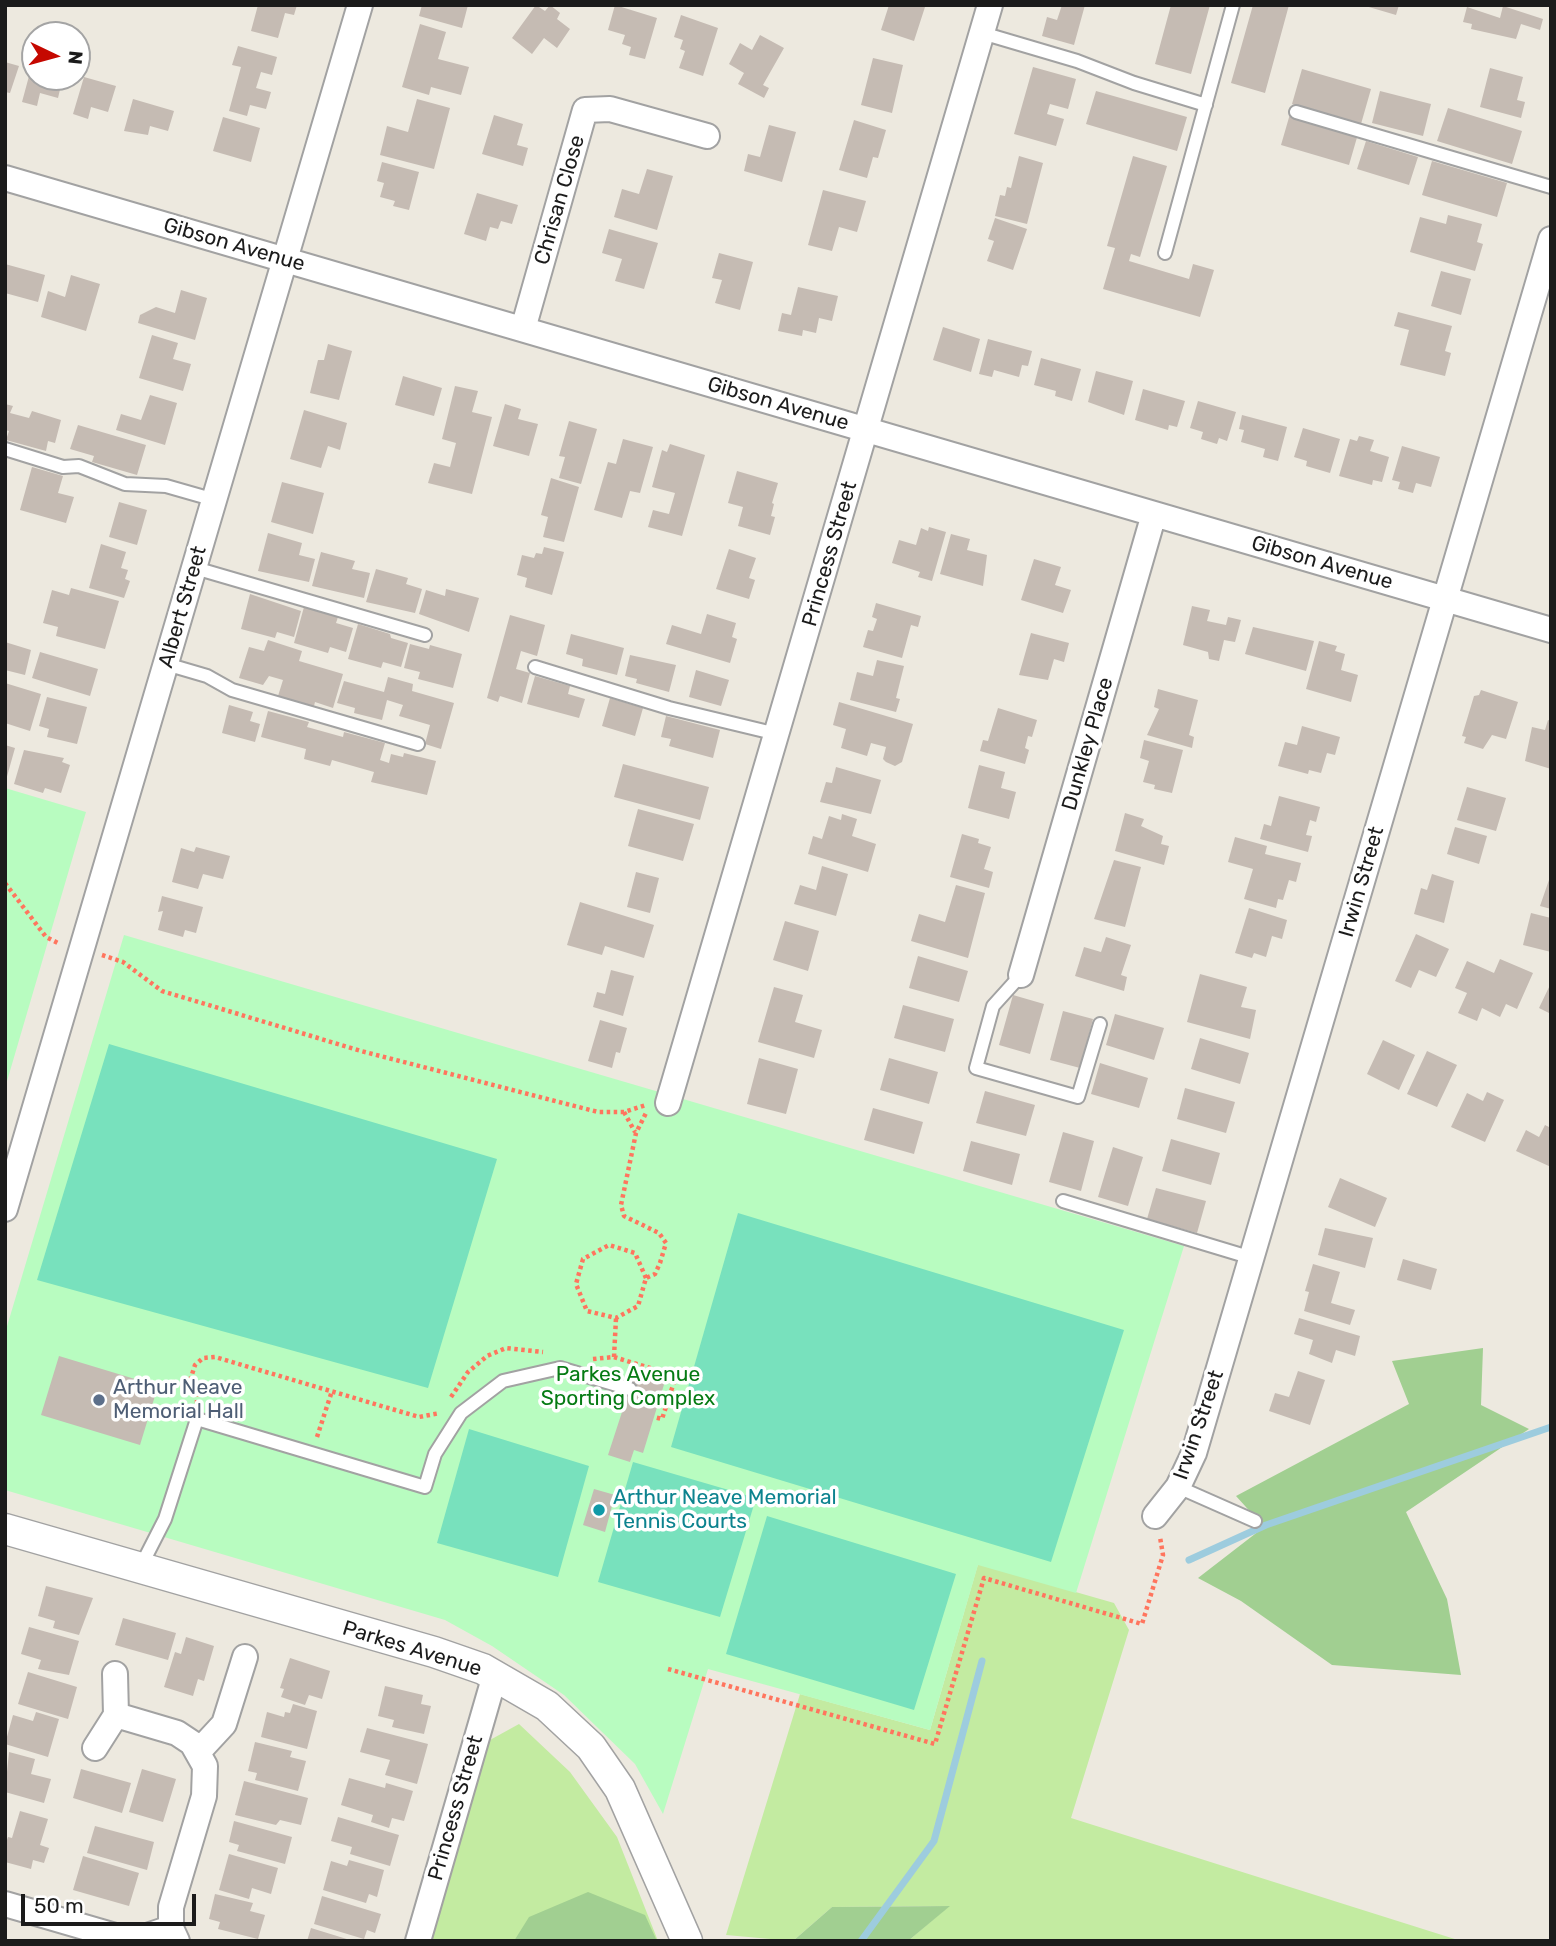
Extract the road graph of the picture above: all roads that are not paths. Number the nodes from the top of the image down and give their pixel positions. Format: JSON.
{"nodes":[{"id":1,"x":360,"y":5,"type":"edge"},
{"id":2,"x":990,"y":5,"type":"edge"},
{"id":3,"x":1233,"y":5,"type":"edge"},
{"id":4,"x":982,"y":33,"type":"junction"},
{"id":5,"x":1206,"y":105,"type":"junction"},
{"id":6,"x":1296,"y":112,"type":"dead end"},
{"id":7,"x":707,"y":136,"type":"dead end"},
{"id":8,"x":5,"y":178,"type":"edge"},
{"id":9,"x":1551,"y":187,"type":"edge"},
{"id":10,"x":1551,"y":239,"type":"edge"},
{"id":11,"x":1165,"y":253,"type":"dead end"},
{"id":12,"x":285,"y":260,"type":"junction"},
{"id":13,"x":523,"y":330,"type":"junction"},
{"id":14,"x":866,"y":430,"type":"junction"},
{"id":15,"x":5,"y":449,"type":"edge"},
{"id":16,"x":215,"y":500,"type":"junction"},
{"id":17,"x":1154,"y":514,"type":"junction"},
{"id":18,"x":195,"y":568,"type":"junction"},
{"id":19,"x":1445,"y":599,"type":"junction"},
{"id":20,"x":1551,"y":630,"type":"edge"},
{"id":21,"x":425,"y":635,"type":"dead end"},
{"id":22,"x":166,"y":664,"type":"junction"},
{"id":23,"x":535,"y":667,"type":"dead end"},
{"id":24,"x":776,"y":734,"type":"junction"},
{"id":25,"x":418,"y":744,"type":"dead end"},
{"id":26,"x":1021,"y":975,"type":"joint"},
{"id":27,"x":1100,"y":1024,"type":"dead end"},
{"id":28,"x":668,"y":1103,"type":"dead end"},
{"id":29,"x":1063,"y":1201,"type":"dead end"},
{"id":30,"x":5,"y":1209,"type":"edge"},
{"id":31,"x":1252,"y":1258,"type":"junction"},
{"id":32,"x":630,"y":1390,"type":"dead end"},
{"id":33,"x":1178,"y":1488,"type":"junction"},
{"id":34,"x":1156,"y":1516,"type":"road end"},
{"id":35,"x":1255,"y":1521,"type":"dead end"},
{"id":36,"x":5,"y":1529,"type":"edge"},
{"id":37,"x":139,"y":1569,"type":"junction"},
{"id":38,"x":245,"y":1657,"type":"dead end"},
{"id":39,"x":116,"y":1674,"type":"dead end"},
{"id":40,"x":495,"y":1675,"type":"junction"},
{"id":41,"x":116,"y":1715,"type":"junction"},
{"id":42,"x":95,"y":1748,"type":"dead end"},
{"id":43,"x":199,"y":1751,"type":"junction"},
{"id":44,"x":5,"y":1904,"type":"edge"},
{"id":45,"x":174,"y":1935,"type":"edge"},
{"id":46,"x":418,"y":1941,"type":"edge"},
{"id":47,"x":687,"y":1941,"type":"edge"}],
"edges":[{"from":1,"to":12,"type":"street","name":"Albert Street"},
{"from":2,"to":4,"type":"street","name":"Princess Street"},
{"from":3,"to":5,"type":"lane"},
{"from":4,"to":5,"type":"lane"},
{"from":4,"to":14,"type":"street","name":"Princess Street"},
{"from":5,"to":11,"type":"lane"},
{"from":6,"to":9,"type":"lane"},
{"from":7,"to":13,"type":"street","name":"Chrisan Close"},
{"from":8,"to":12,"type":"street","name":"Gibson Avenue"},
{"from":10,"to":19,"type":"street","name":"Irwin Street"},
{"from":12,"to":13,"type":"street","name":"Gibson Avenue"},
{"from":12,"to":16,"type":"street","name":"Albert Street"},
{"from":13,"to":14,"type":"street","name":"Gibson Avenue"},
{"from":14,"to":17,"type":"street","name":"Gibson Avenue"},
{"from":14,"to":24,"type":"street","name":"Princess Street"},
{"from":15,"to":16,"type":"lane"},
{"from":16,"to":18,"type":"street","name":"Albert Street"},
{"from":17,"to":19,"type":"street","name":"Gibson Avenue"},
{"from":17,"to":26,"type":"street","name":"Dunkley Place"},
{"from":18,"to":21,"type":"lane"},
{"from":18,"to":22,"type":"street","name":"Albert Street"},
{"from":19,"to":20,"type":"street","name":"Gibson Avenue"},
{"from":19,"to":31,"type":"street","name":"Irwin Street"},
{"from":22,"to":25,"type":"lane"},
{"from":22,"to":30,"type":"street","name":"Albert Street"},
{"from":23,"to":24,"type":"lane"},
{"from":24,"to":28,"type":"street","name":"Princess Street"},
{"from":26,"to":27,"type":"lane"},
{"from":29,"to":31,"type":"lane"},
{"from":31,"to":33,"type":"street","name":"Irwin Street"},
{"from":32,"to":37,"type":"lane"},
{"from":33,"to":34,"type":"street","name":"Irwin Street"},
{"from":33,"to":35,"type":"lane"},
{"from":36,"to":37,"type":"street","name":"Parkes Avenue"},
{"from":37,"to":40,"type":"street","name":"Parkes Avenue"},
{"from":38,"to":43,"type":"street"},
{"from":39,"to":41,"type":"street"},
{"from":40,"to":46,"type":"street","name":"Princess Street"},
{"from":40,"to":47,"type":"street","name":"Parkes Avenue"},
{"from":41,"to":42,"type":"street"},
{"from":41,"to":43,"type":"street"},
{"from":43,"to":45,"type":"street"},
{"from":44,"to":45,"type":"street"}]}
